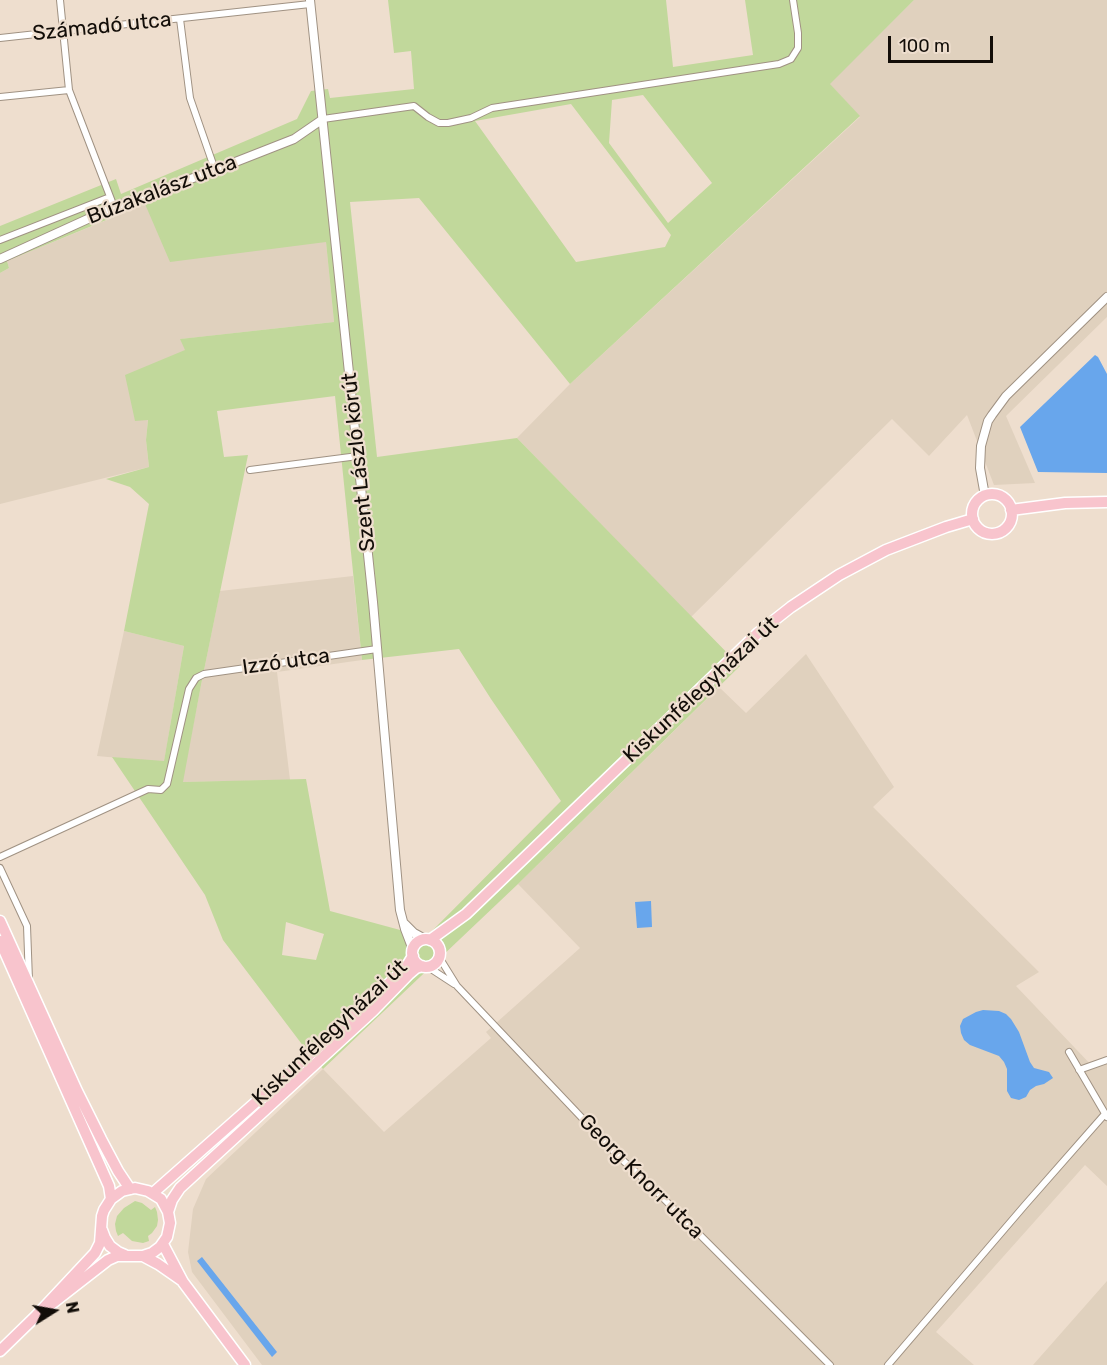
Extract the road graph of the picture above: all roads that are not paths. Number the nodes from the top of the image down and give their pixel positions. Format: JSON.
{"nodes":[{"id":1,"x":60,"y":0,"type":"edge"},
{"id":2,"x":793,"y":0,"type":"edge"},
{"id":3,"x":310,"y":2,"type":"edge"},
{"id":4,"x":180,"y":19,"type":"junction"},
{"id":5,"x":64,"y":32,"type":"junction"},
{"id":6,"x":0,"y":38,"type":"edge"},
{"id":7,"x":69,"y":90,"type":"junction"},
{"id":8,"x":0,"y":97,"type":"edge"},
{"id":9,"x":322,"y":120,"type":"junction"},
{"id":10,"x":215,"y":170,"type":"junction"},
{"id":11,"x":110,"y":197,"type":"junction"},
{"id":12,"x":114,"y":207,"type":"junction"},
{"id":13,"x":0,"y":240,"type":"edge"},
{"id":14,"x":0,"y":259,"type":"edge"},
{"id":15,"x":1107,"y":297,"type":"edge"},
{"id":16,"x":358,"y":456,"type":"junction"},
{"id":17,"x":250,"y":470,"type":"dead end"},
{"id":18,"x":985,"y":496,"type":"junction"},
{"id":19,"x":1107,"y":502,"type":"edge"},
{"id":20,"x":1011,"y":510,"type":"junction"},
{"id":21,"x":973,"y":519,"type":"junction"},
{"id":22,"x":377,"y":649,"type":"junction"},
{"id":23,"x":0,"y":857,"type":"edge"},
{"id":24,"x":0,"y":868,"type":"edge"},
{"id":25,"x":466,"y":914,"type":"junction"},
{"id":26,"x":0,"y":921,"type":"edge"},
{"id":27,"x":404,"y":923,"type":"junction"},
{"id":28,"x":428,"y":940,"type":"junction"},
{"id":29,"x":0,"y":941,"type":"edge"},
{"id":30,"x":413,"y":953,"type":"junction"},
{"id":31,"x":439,"y":953,"type":"junction"},
{"id":32,"x":425,"y":966,"type":"junction"},
{"id":33,"x":457,"y":986,"type":"junction"},
{"id":34,"x":30,"y":987,"type":"junction"},
{"id":35,"x":1069,"y":1052,"type":"dead end"},
{"id":36,"x":1107,"y":1060,"type":"edge"},
{"id":37,"x":1080,"y":1070,"type":"junction"},
{"id":38,"x":252,"y":1114,"type":"junction"},
{"id":39,"x":1106,"y":1115,"type":"edge"},
{"id":40,"x":130,"y":1189,"type":"junction"},
{"id":41,"x":153,"y":1193,"type":"junction"},
{"id":42,"x":111,"y":1199,"type":"junction"},
{"id":43,"x":168,"y":1212,"type":"junction"},
{"id":44,"x":102,"y":1230,"type":"junction"},
{"id":45,"x":163,"y":1244,"type":"junction"},
{"id":46,"x":126,"y":1256,"type":"junction"},
{"id":47,"x":143,"y":1256,"type":"junction"},
{"id":48,"x":183,"y":1282,"type":"junction"},
{"id":49,"x":36,"y":1316,"type":"junction"},
{"id":50,"x":0,"y":1351,"type":"edge"},
{"id":51,"x":245,"y":1365,"type":"edge"},
{"id":52,"x":830,"y":1365,"type":"edge"},
{"id":53,"x":888,"y":1365,"type":"edge"}],
"edges":[{"from":1,"to":5,"type":"street"},
{"from":2,"to":9,"type":"street"},
{"from":3,"to":4,"type":"street","name":"Számadó utca"},
{"from":3,"to":9,"type":"street","name":"Szent László körút"},
{"from":4,"to":5,"type":"street","name":"Számadó utca"},
{"from":4,"to":10,"type":"street"},
{"from":5,"to":6,"type":"street","name":"Számadó utca"},
{"from":5,"to":7,"type":"street"},
{"from":7,"to":8,"type":"street"},
{"from":7,"to":11,"type":"street"},
{"from":9,"to":10,"type":"street","name":"Búzakalász utca"},
{"from":9,"to":16,"type":"street","name":"Szent László körút"},
{"from":10,"to":12,"type":"street","name":"Búzakalász utca"},
{"from":11,"to":12,"type":"street"},
{"from":11,"to":13,"type":"street","name":"Búzakalász utca"},
{"from":12,"to":14,"type":"street","name":"Búzakalász utca"},
{"from":15,"to":18,"type":"street"},
{"from":16,"to":17,"type":"street"},
{"from":16,"to":22,"type":"street","name":"Szent László körút"},
{"from":18,"to":20,"type":"main road"},
{"from":18,"to":21,"type":"main road"},
{"from":19,"to":20,"type":"main road"},
{"from":20,"to":21,"type":"main road"},
{"from":21,"to":25,"type":"main road","name":"Kiskunfélegyházai út"},
{"from":22,"to":23,"type":"street","name":"Izzó utca"},
{"from":22,"to":27,"type":"street","name":"Szent László körút"},
{"from":24,"to":34,"type":"street"},
{"from":25,"to":28,"type":"main road","name":"Kiskunfélegyházai út"},
{"from":25,"to":31,"type":"main road","name":"Kiskunfélegyházai út"},
{"from":26,"to":34,"type":"main road"},
{"from":27,"to":28,"type":"street"},
{"from":27,"to":30,"type":"street","name":"Szent László körút"},
{"from":28,"to":30,"type":"main road"},
{"from":28,"to":31,"type":"main road"},
{"from":29,"to":42,"type":"main road"},
{"from":30,"to":32,"type":"main road"},
{"from":30,"to":38,"type":"main road","name":"Kiskunfélegyházai út"},
{"from":31,"to":32,"type":"main road"},
{"from":31,"to":33,"type":"street","name":"Georg Knorr utca"},
{"from":32,"to":33,"type":"street","name":"Georg Knorr utca"},
{"from":32,"to":38,"type":"main road","name":"Kiskunfélegyházai út"},
{"from":33,"to":52,"type":"street","name":"Georg Knorr utca"},
{"from":34,"to":40,"type":"main road"},
{"from":35,"to":37,"type":"street"},
{"from":36,"to":37,"type":"street"},
{"from":37,"to":39,"type":"street"},
{"from":38,"to":41,"type":"main road"},
{"from":38,"to":43,"type":"main road"},
{"from":39,"to":53,"type":"street"},
{"from":40,"to":41,"type":"main road"},
{"from":40,"to":42,"type":"main road"},
{"from":41,"to":43,"type":"main road"},
{"from":42,"to":44,"type":"main road"},
{"from":43,"to":45,"type":"main road"},
{"from":44,"to":46,"type":"main road"},
{"from":44,"to":49,"type":"main road"},
{"from":45,"to":47,"type":"main road"},
{"from":45,"to":48,"type":"main road"},
{"from":46,"to":47,"type":"main road"},
{"from":46,"to":49,"type":"main road"},
{"from":47,"to":48,"type":"main road"},
{"from":48,"to":51,"type":"main road"},
{"from":49,"to":50,"type":"main road"}]}
